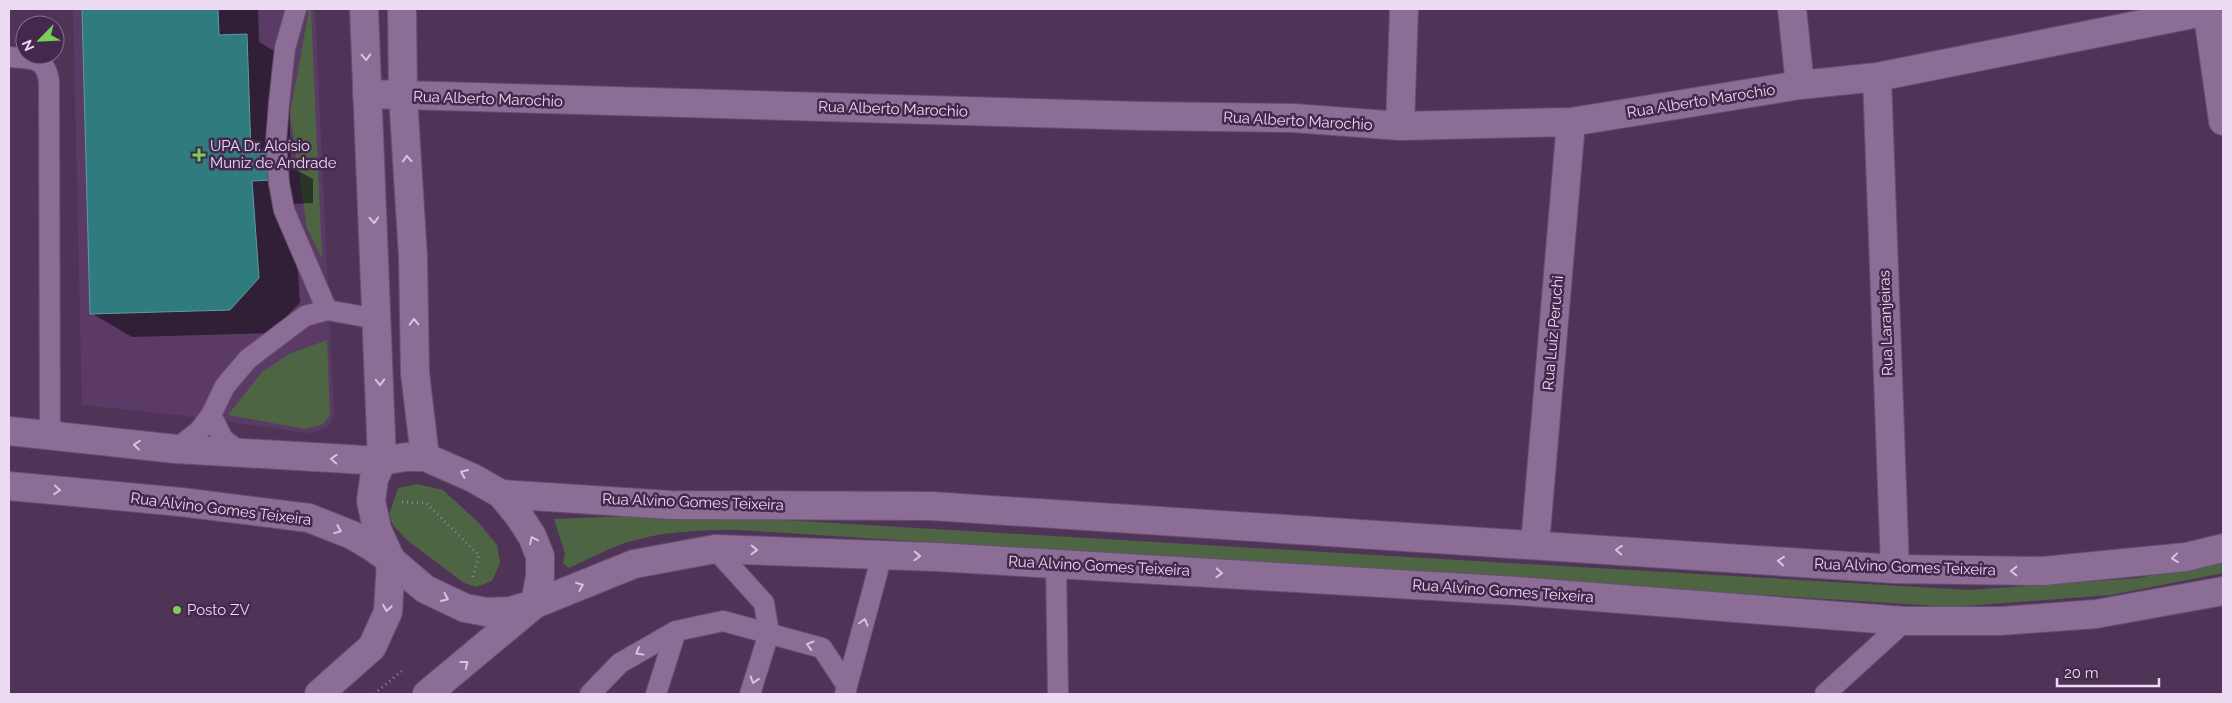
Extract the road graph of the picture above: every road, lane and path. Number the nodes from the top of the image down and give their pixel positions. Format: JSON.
{"nodes":[{"id":1,"x":296,"y":9,"type":"edge"},
{"id":2,"x":364,"y":9,"type":"edge"},
{"id":3,"x":402,"y":9,"type":"edge"},
{"id":4,"x":1404,"y":9,"type":"edge"},
{"id":5,"x":1792,"y":9,"type":"edge"},
{"id":6,"x":2211,"y":9,"type":"edge"},
{"id":7,"x":9,"y":57,"type":"edge"},
{"id":8,"x":1877,"y":77,"type":"junction"},
{"id":9,"x":1800,"y":85,"type":"junction"},
{"id":10,"x":368,"y":94,"type":"junction"},
{"id":11,"x":403,"y":96,"type":"junction"},
{"id":12,"x":2223,"y":120,"type":"edge"},
{"id":13,"x":1571,"y":122,"type":"junction"},
{"id":14,"x":1400,"y":126,"type":"junction"},
{"id":15,"x":327,"y":310,"type":"junction"},
{"id":16,"x":377,"y":319,"type":"junction"},
{"id":17,"x":211,"y":415,"type":"junction"},
{"id":18,"x":9,"y":431,"type":"edge"},
{"id":19,"x":50,"y":436,"type":"junction"},
{"id":20,"x":176,"y":449,"type":"junction"},
{"id":21,"x":241,"y":453,"type":"junction"},
{"id":22,"x":425,"y":457,"type":"junction"},
{"id":23,"x":382,"y":461,"type":"junction"},
{"id":24,"x":9,"y":486,"type":"edge"},
{"id":25,"x":501,"y":494,"type":"junction"},
{"id":26,"x":1534,"y":544,"type":"junction"},
{"id":27,"x":2223,"y":548,"type":"edge"},
{"id":28,"x":715,"y":549,"type":"junction"},
{"id":29,"x":882,"y":555,"type":"junction"},
{"id":30,"x":391,"y":560,"type":"junction"},
{"id":31,"x":1056,"y":564,"type":"junction"},
{"id":32,"x":1895,"y":569,"type":"junction"},
{"id":33,"x":2223,"y":590,"type":"edge"},
{"id":34,"x":535,"y":604,"type":"junction"},
{"id":35,"x":1905,"y":621,"type":"junction"},
{"id":36,"x":676,"y":632,"type":"junction"},
{"id":37,"x":769,"y":633,"type":"junction"},
{"id":38,"x":846,"y":690,"type":"edge"},
{"id":39,"x":319,"y":694,"type":"edge"},
{"id":40,"x":427,"y":694,"type":"edge"},
{"id":41,"x":590,"y":694,"type":"edge"},
{"id":42,"x":656,"y":694,"type":"edge"},
{"id":43,"x":750,"y":694,"type":"edge"},
{"id":44,"x":1058,"y":694,"type":"edge"},
{"id":45,"x":1825,"y":694,"type":"edge"}],
"edges":[{"from":1,"to":15,"type":"lane"},
{"from":2,"to":10,"type":"main road","one_way":true},
{"from":3,"to":11,"type":"main road"},
{"from":4,"to":14,"type":"main road"},
{"from":5,"to":9,"type":"main road"},
{"from":6,"to":8,"type":"main road","name":"Rua Alberto Marochio"},
{"from":6,"to":12,"type":"main road"},
{"from":7,"to":19,"type":"lane"},
{"from":8,"to":9,"type":"main road","name":"Rua Alberto Marochio"},
{"from":8,"to":32,"type":"main road","name":"Rua Laranjeiras"},
{"from":9,"to":13,"type":"main road","name":"Rua Alberto Marochio"},
{"from":10,"to":11,"type":"main road","name":"Rua Alberto Marochio"},
{"from":10,"to":16,"type":"main road","one_way":true},
{"from":11,"to":14,"type":"main road","name":"Rua Alberto Marochio"},
{"from":22,"to":11,"type":"main road","one_way":true},
{"from":13,"to":14,"type":"main road","name":"Rua Alberto Marochio"},
{"from":13,"to":26,"type":"main road","name":"Rua Luiz Peruchi"},
{"from":15,"to":16,"type":"lane"},
{"from":15,"to":17,"type":"lane"},
{"from":16,"to":23,"type":"main road","one_way":true},
{"from":17,"to":20,"type":"lane"},
{"from":17,"to":21,"type":"lane"},
{"from":18,"to":19,"type":"main road","name":"Rua Alvino Gomes Teixeira"},
{"from":20,"to":19,"type":"main road","name":"Rua Alvino Gomes Teixeira","one_way":true},
{"from":20,"to":21,"type":"main road","name":"Rua Alvino Gomes Teixeira"},
{"from":23,"to":21,"type":"main road","name":"Rua Alvino Gomes Teixeira","one_way":true},
{"from":22,"to":23,"type":"main road","name":"Rua Alvino Gomes Teixeira"},
{"from":25,"to":22,"type":"main road","name":"Rua Alvino Gomes Teixeira","one_way":true},
{"from":23,"to":30,"type":"main road"},
{"from":24,"to":30,"type":"main road","name":"Rua Alvino Gomes Teixeira","one_way":true},
{"from":25,"to":26,"type":"main road","name":"Rua Alvino Gomes Teixeira"},
{"from":34,"to":25,"type":"main road","one_way":true},
{"from":32,"to":26,"type":"main road","name":"Rua Alvino Gomes Teixeira","one_way":true},
{"from":27,"to":32,"type":"main road","name":"Rua Alvino Gomes Teixeira","one_way":true},
{"from":28,"to":29,"type":"main road","name":"Rua Alvino Gomes Teixeira","one_way":true},
{"from":34,"to":28,"type":"main road","name":"Rua Alvino Gomes Teixeira","one_way":true},
{"from":28,"to":37,"type":"lane"},
{"from":29,"to":31,"type":"main road","name":"Rua Alvino Gomes Teixeira","one_way":true},
{"from":38,"to":29,"type":"lane","one_way":true},
{"from":30,"to":34,"type":"main road","name":"Rua Alvino Gomes Teixeira","one_way":true},
{"from":30,"to":39,"type":"main road","one_way":true},
{"from":31,"to":35,"type":"main road","name":"Rua Alvino Gomes Teixeira","one_way":true},
{"from":31,"to":44,"type":"lane"},
{"from":33,"to":35,"type":"main road","name":"Rua Alvino Gomes Teixeira"},
{"from":40,"to":34,"type":"main road","one_way":true},
{"from":35,"to":45,"type":"lane"},
{"from":36,"to":37,"type":"lane"},
{"from":36,"to":41,"type":"lane","one_way":true},
{"from":36,"to":42,"type":"lane"},
{"from":38,"to":37,"type":"lane","one_way":true},
{"from":37,"to":43,"type":"lane","one_way":true}]}
